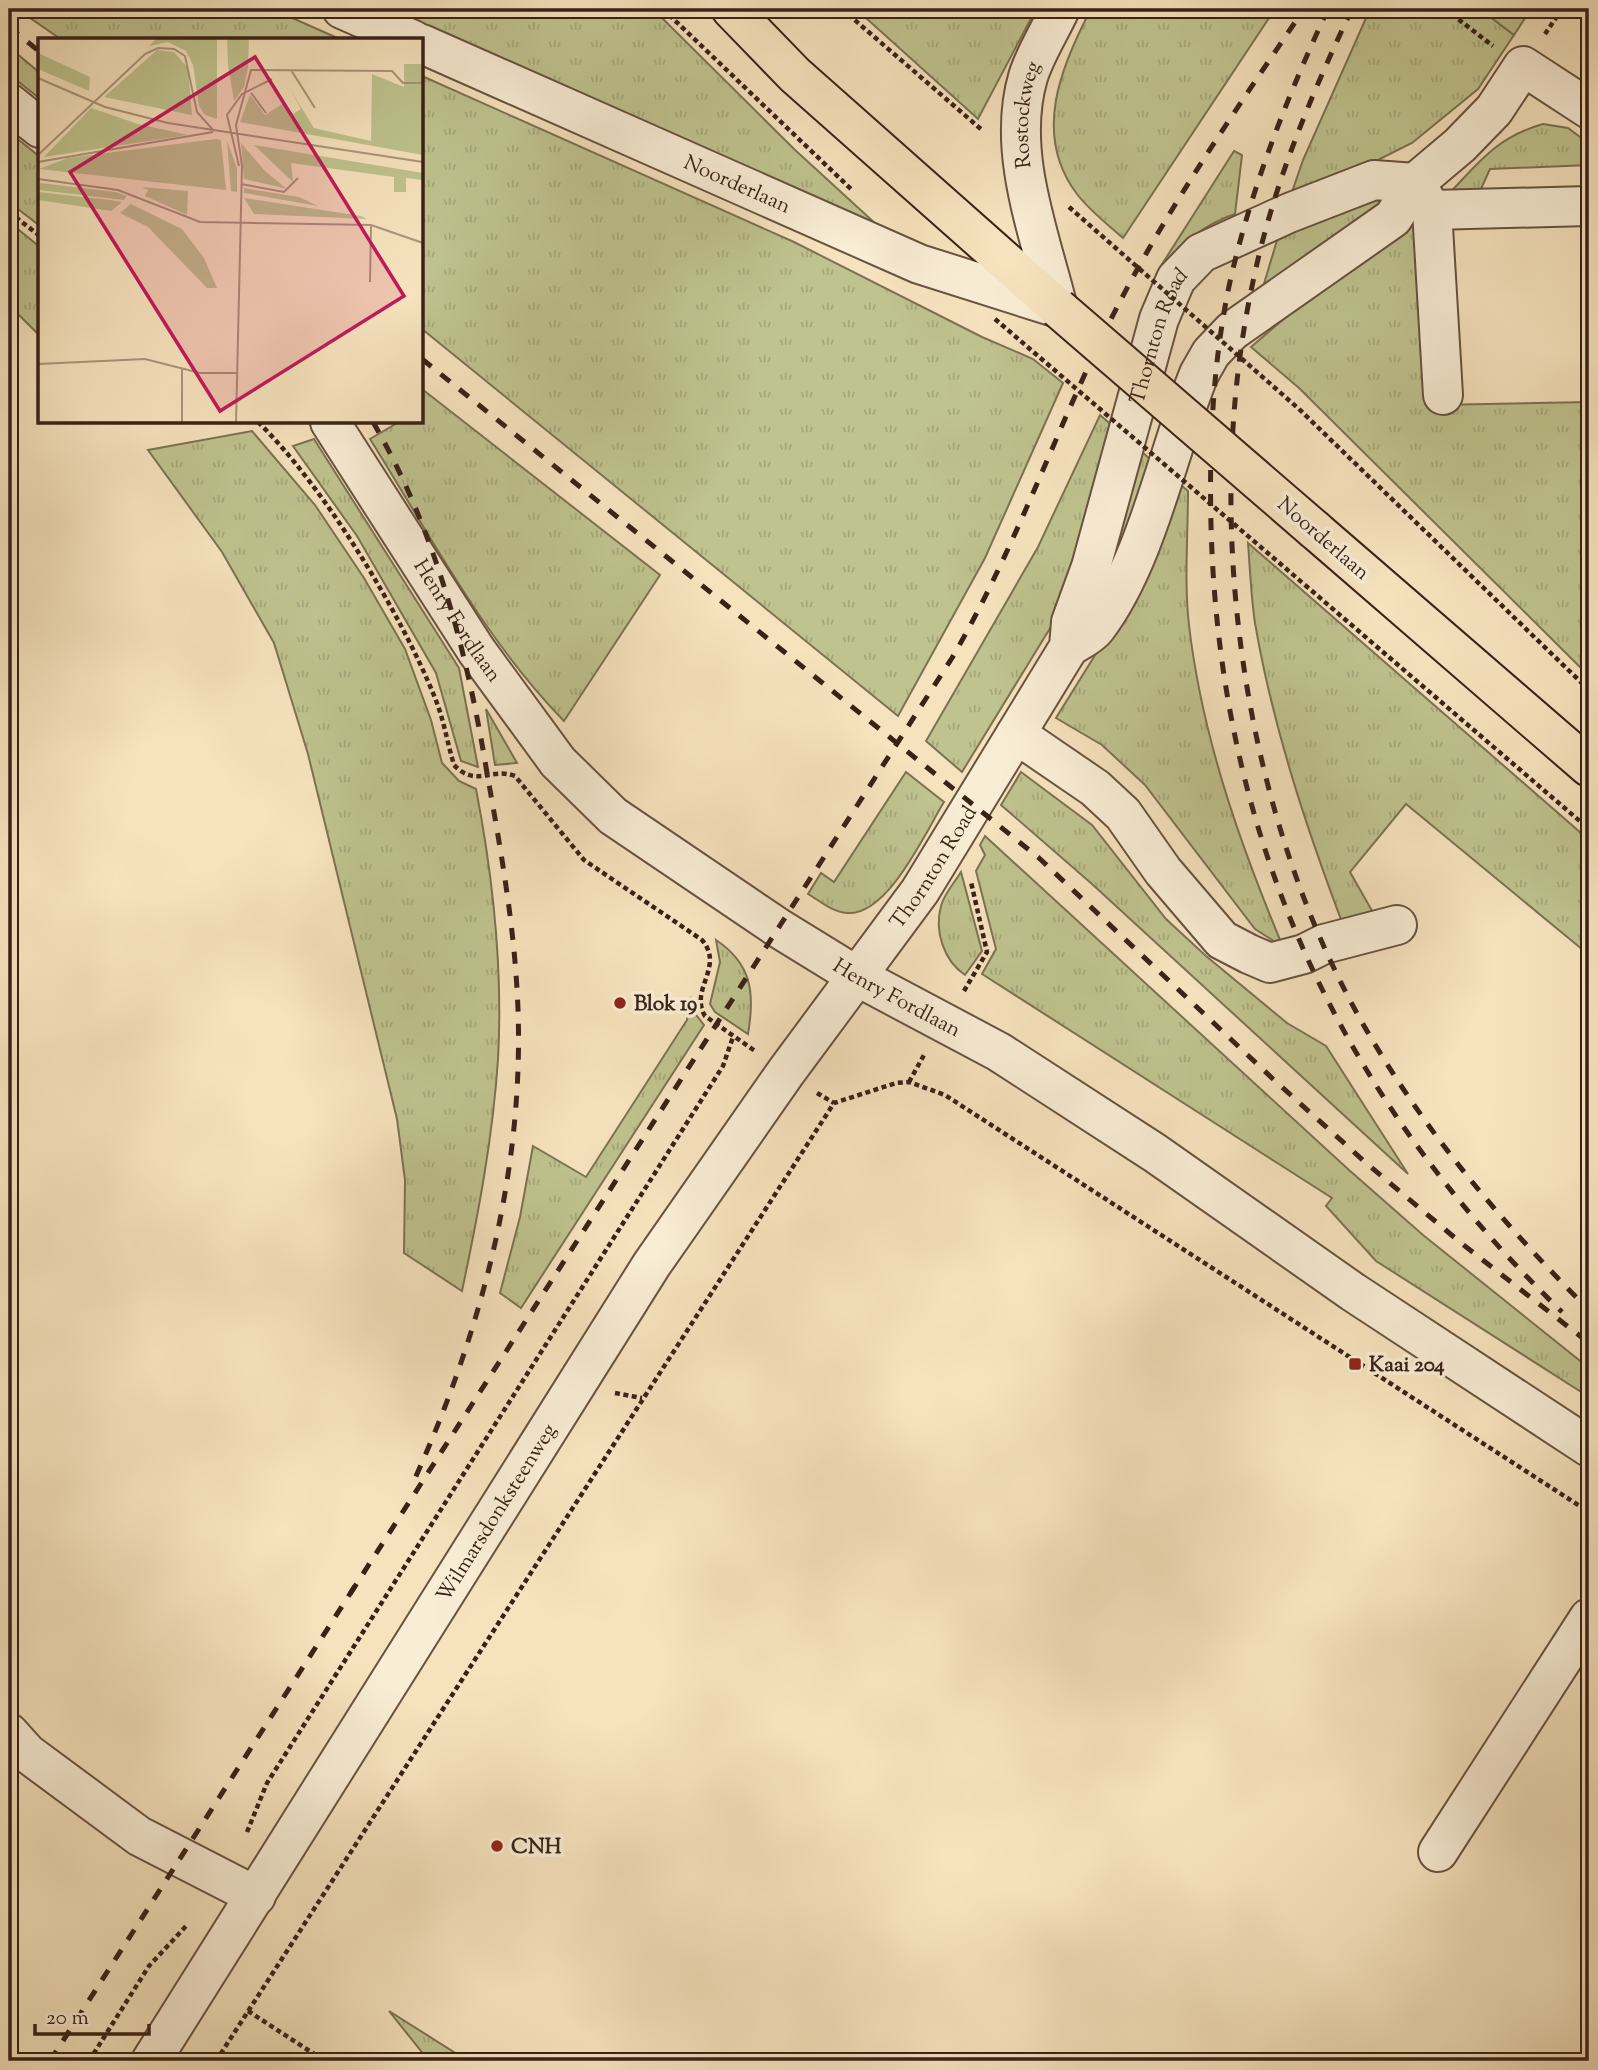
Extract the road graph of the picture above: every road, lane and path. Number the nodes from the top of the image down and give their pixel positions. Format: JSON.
{"nodes":[{"id":1,"x":342,"y":9,"type":"edge"},
{"id":2,"x":663,"y":9,"type":"edge"},
{"id":3,"x":730,"y":9,"type":"edge"},
{"id":4,"x":842,"y":9,"type":"edge"},
{"id":5,"x":1060,"y":9,"type":"edge"},
{"id":6,"x":1445,"y":9,"type":"edge"},
{"id":7,"x":408,"y":38,"type":"edge"},
{"id":8,"x":424,"y":45,"type":"edge"},
{"id":9,"x":1523,"y":66,"type":"junction"},
{"id":10,"x":9,"y":103,"type":"edge"},
{"id":11,"x":1589,"y":108,"type":"edge"},
{"id":12,"x":38,"y":126,"type":"edge"},
{"id":13,"x":1023,"y":165,"type":"junction"},
{"id":14,"x":856,"y":194,"type":"dead end"},
{"id":15,"x":1424,"y":197,"type":"junction"},
{"id":16,"x":1589,"y":206,"type":"edge"},
{"id":17,"x":9,"y":212,"type":"edge"},
{"id":18,"x":38,"y":234,"type":"edge"},
{"id":19,"x":945,"y":274,"type":"junction"},
{"id":20,"x":1058,"y":308,"type":"junction"},
{"id":21,"x":1443,"y":395,"type":"dead end"},
{"id":22,"x":331,"y":424,"type":"edge"},
{"id":23,"x":1069,"y":647,"type":"junction"},
{"id":24,"x":1589,"y":690,"type":"edge"},
{"id":25,"x":1016,"y":734,"type":"junction"},
{"id":26,"x":1589,"y":767,"type":"edge"},
{"id":27,"x":1589,"y":829,"type":"edge"},
{"id":28,"x":970,"y":880,"type":"dead end"},
{"id":29,"x":1397,"y":925,"type":"dead end"},
{"id":30,"x":858,"y":977,"type":"junction"},
{"id":31,"x":944,"y":1021,"type":"junction"},
{"id":32,"x":733,"y":1037,"type":"dead end"},
{"id":33,"x":909,"y":1082,"type":"junction"},
{"id":34,"x":1589,"y":1447,"type":"edge"},
{"id":35,"x":1589,"y":1512,"type":"edge"},
{"id":36,"x":1589,"y":1618,"type":"edge"},
{"id":37,"x":9,"y":1734,"type":"edge"},
{"id":38,"x":1438,"y":1852,"type":"dead end"},
{"id":39,"x":219,"y":1875,"type":"junction"},
{"id":40,"x":256,"y":1896,"type":"junction"},
{"id":41,"x":248,"y":2011,"type":"junction"},
{"id":42,"x":89,"y":2061,"type":"edge"},
{"id":43,"x":151,"y":2061,"type":"edge"},
{"id":44,"x":216,"y":2061,"type":"edge"},
{"id":45,"x":325,"y":2061,"type":"edge"}],
"edges":[{"from":1,"to":7,"type":"street"},
{"from":2,"to":14,"type":"path"},
{"from":3,"to":20,"type":"main road","name":"Noorderlaan"},
{"from":4,"to":13,"type":"path"},
{"from":5,"to":13,"type":"street","name":"Rostockweg"},
{"from":6,"to":9,"type":"path"},
{"from":8,"to":19,"type":"street","name":"Noorderlaan"},
{"from":9,"to":11,"type":"street"},
{"from":9,"to":15,"type":"street","name":"Thornton Road"},
{"from":10,"to":12,"type":"street"},
{"from":13,"to":20,"type":"street","name":"Rostockweg"},
{"from":13,"to":24,"type":"path","bridge":true},
{"from":15,"to":16,"type":"street"},
{"from":15,"to":21,"type":"street"},
{"from":15,"to":23,"type":"street","name":"Thornton Road"},
{"from":15,"to":23,"type":"street","name":"Thornton Road"},
{"from":17,"to":18,"type":"path"},
{"from":19,"to":20,"type":"street","name":"Noorderlaan"},
{"from":19,"to":27,"type":"path","bridge":true},
{"from":20,"to":26,"type":"main road","name":"Noorderlaan","bridge":true},
{"from":22,"to":30,"type":"street","name":"Henry Fordlaan"},
{"from":23,"to":25,"type":"street","name":"Thornton Road"},
{"from":25,"to":29,"type":"street"},
{"from":25,"to":30,"type":"street","name":"Thornton Road"},
{"from":28,"to":31,"type":"path"},
{"from":30,"to":31,"type":"street","name":"Henry Fordlaan"},
{"from":30,"to":40,"type":"street","name":"Wilmarsdonksteenweg"},
{"from":31,"to":33,"type":"path"},
{"from":31,"to":34,"type":"street","name":"Henry Fordlaan"},
{"from":32,"to":39,"type":"path"},
{"from":33,"to":35,"type":"path"},
{"from":33,"to":41,"type":"path"},
{"from":36,"to":38,"type":"street"},
{"from":37,"to":39,"type":"street"},
{"from":39,"to":40,"type":"street"},
{"from":39,"to":42,"type":"path"},
{"from":40,"to":43,"type":"street","name":"Wilmarsdonksteenweg"},
{"from":41,"to":44,"type":"path"},
{"from":41,"to":45,"type":"path"}]}
